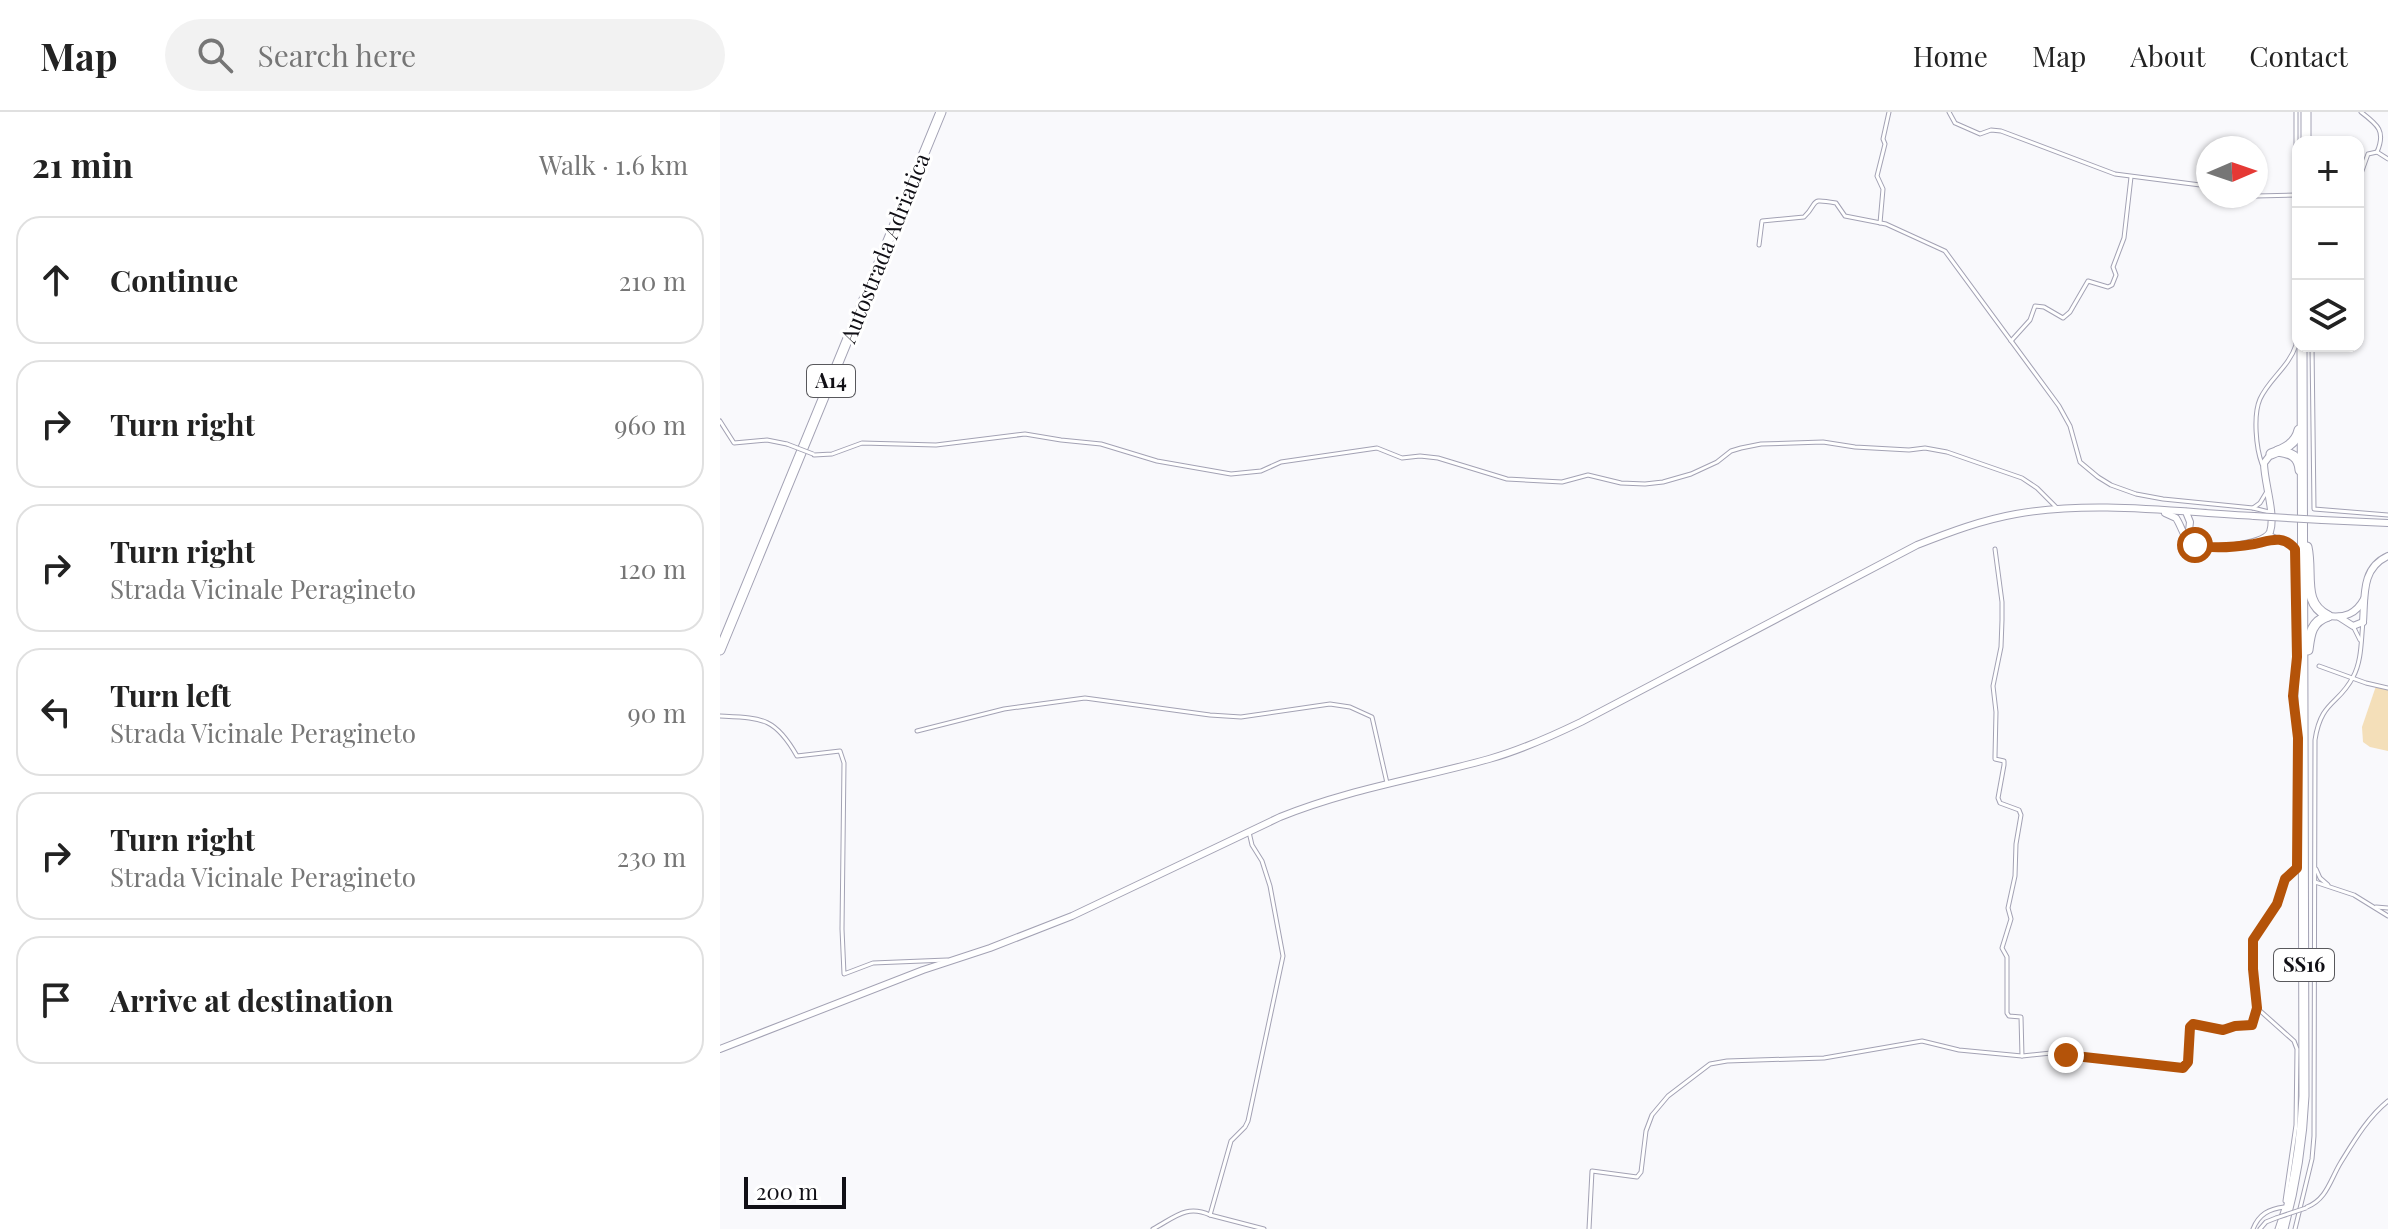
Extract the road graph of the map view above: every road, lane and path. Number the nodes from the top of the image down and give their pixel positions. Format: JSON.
{"nodes":[{"id":1,"x":938,"y":112,"type":"edge"},
{"id":2,"x":1889,"y":112,"type":"edge"},
{"id":3,"x":1949,"y":112,"type":"edge"},
{"id":4,"x":2301,"y":112,"type":"edge"},
{"id":5,"x":2361,"y":112,"type":"edge"},
{"id":6,"x":2300,"y":136,"type":"edge"},
{"id":7,"x":2303,"y":136,"type":"edge"},
{"id":8,"x":2377,"y":152,"type":"junction"},
{"id":9,"x":2388,"y":159,"type":"edge"},
{"id":10,"x":2364,"y":165,"type":"edge"},
{"id":11,"x":2131,"y":177,"type":"junction"},
{"id":12,"x":2196,"y":185,"type":"edge"},
{"id":13,"x":2292,"y":195,"type":"edge"},
{"id":14,"x":2268,"y":196,"type":"edge"},
{"id":15,"x":2296,"y":208,"type":"edge"},
{"id":16,"x":1880,"y":223,"type":"junction"},
{"id":17,"x":1759,"y":245,"type":"dead end"},
{"id":18,"x":2011,"y":341,"type":"junction"},
{"id":19,"x":2306,"y":352,"type":"edge"},
{"id":20,"x":2307,"y":352,"type":"edge"},
{"id":21,"x":2307,"y":352,"type":"edge"},
{"id":22,"x":2303,"y":391,"type":"junction"},
{"id":23,"x":720,"y":421,"type":"edge"},
{"id":24,"x":2258,"y":447,"type":"junction"},
{"id":25,"x":2275,"y":453,"type":"junction"},
{"id":26,"x":2264,"y":471,"type":"junction"},
{"id":27,"x":2267,"y":489,"type":"junction"},
{"id":28,"x":2303,"y":507,"type":"junction"},
{"id":29,"x":2058,"y":509,"type":"junction"},
{"id":30,"x":2158,"y":510,"type":"junction"},
{"id":31,"x":2254,"y":510,"type":"junction"},
{"id":32,"x":2186,"y":512,"type":"junction"},
{"id":33,"x":2270,"y":512,"type":"junction"},
{"id":34,"x":2203,"y":513,"type":"junction"},
{"id":35,"x":2388,"y":515,"type":"edge"},
{"id":36,"x":2190,"y":522,"type":"junction"},
{"id":37,"x":2388,"y":523,"type":"edge"},
{"id":38,"x":2180,"y":524,"type":"junction"},
{"id":39,"x":2267,"y":536,"type":"junction"},
{"id":40,"x":2188,"y":539,"type":"junction"},
{"id":41,"x":2307,"y":547,"type":"junction"},
{"id":42,"x":1995,"y":549,"type":"dead end"},
{"id":43,"x":2388,"y":556,"type":"edge"},
{"id":44,"x":2366,"y":595,"type":"junction"},
{"id":45,"x":2350,"y":615,"type":"junction"},
{"id":46,"x":2334,"y":617,"type":"junction"},
{"id":47,"x":2363,"y":622,"type":"junction"},
{"id":48,"x":2353,"y":626,"type":"junction"},
{"id":49,"x":720,"y":636,"type":"edge"},
{"id":50,"x":2361,"y":646,"type":"junction"},
{"id":51,"x":720,"y":650,"type":"edge"},
{"id":52,"x":2307,"y":654,"type":"junction"},
{"id":53,"x":2319,"y":666,"type":"dead end"},
{"id":54,"x":2353,"y":678,"type":"junction"},
{"id":55,"x":2388,"y":688,"type":"edge"},
{"id":56,"x":2305,"y":697,"type":"junction"},
{"id":57,"x":720,"y":716,"type":"edge"},
{"id":58,"x":917,"y":731,"type":"dead end"},
{"id":59,"x":1387,"y":783,"type":"junction"},
{"id":60,"x":1249,"y":832,"type":"junction"},
{"id":61,"x":2315,"y":866,"type":"junction"},
{"id":62,"x":2315,"y":882,"type":"junction"},
{"id":63,"x":2324,"y":883,"type":"junction"},
{"id":64,"x":2315,"y":897,"type":"junction"},
{"id":65,"x":2374,"y":907,"type":"junction"},
{"id":66,"x":2388,"y":908,"type":"edge"},
{"id":67,"x":2388,"y":916,"type":"edge"},
{"id":68,"x":951,"y":960,"type":"junction"},
{"id":69,"x":2257,"y":1008,"type":"junction"},
{"id":70,"x":720,"y":1049,"type":"edge"},
{"id":71,"x":2022,"y":1056,"type":"junction"},
{"id":72,"x":2388,"y":1101,"type":"edge"},
{"id":73,"x":2284,"y":1207,"type":"junction"},
{"id":74,"x":1210,"y":1215,"type":"junction"},
{"id":75,"x":1153,"y":1229,"type":"edge"},
{"id":76,"x":1264,"y":1229,"type":"edge"},
{"id":77,"x":1589,"y":1229,"type":"edge"},
{"id":78,"x":2253,"y":1229,"type":"edge"},
{"id":79,"x":2260,"y":1229,"type":"edge"},
{"id":80,"x":2277,"y":1229,"type":"edge"},
{"id":81,"x":2286,"y":1229,"type":"edge"},
{"id":82,"x":2295,"y":1229,"type":"edge"}],
"edges":[{"from":1,"to":49,"type":"highway","name":"Autostrada Adriatica","number":"A14"},
{"from":1,"to":51,"type":"highway","name":"Autostrada Adriatica","number":"A14"},
{"from":2,"to":16,"type":"street"},
{"from":3,"to":11,"type":"street"},
{"from":4,"to":6,"type":"street"},
{"from":4,"to":7,"type":"highway"},
{"from":5,"to":8,"type":"street"},
{"from":8,"to":9,"type":"street"},
{"from":8,"to":10,"type":"street"},
{"from":11,"to":12,"type":"street"},
{"from":11,"to":18,"type":"street"},
{"from":13,"to":14,"type":"street"},
{"from":15,"to":24,"type":"street"},
{"from":16,"to":17,"type":"street"},
{"from":16,"to":18,"type":"street"},
{"from":18,"to":31,"type":"street"},
{"from":19,"to":22,"type":"highway","number":"SS16"},
{"from":20,"to":35,"type":"street"},
{"from":21,"to":41,"type":"highway","number":"SS16"},
{"from":22,"to":25,"type":"highway"},
{"from":22,"to":28,"type":"highway","number":"SS16"},
{"from":23,"to":29,"type":"street","bridge":true},
{"from":24,"to":25,"type":"street"},
{"from":24,"to":26,"type":"street"},
{"from":25,"to":26,"type":"main road"},
{"from":25,"to":28,"type":"highway"},
{"from":26,"to":27,"type":"main road"},
{"from":27,"to":31,"type":"street"},
{"from":27,"to":33,"type":"main road"},
{"from":28,"to":56,"type":"highway","number":"SS16"},
{"from":29,"to":30,"type":"main road"},
{"from":29,"to":59,"type":"main road"},
{"from":30,"to":32,"type":"main road"},
{"from":30,"to":38,"type":"main road"},
{"from":31,"to":33,"type":"street"},
{"from":31,"to":34,"type":"main road"},
{"from":31,"to":37,"type":"main road","bridge":true},
{"from":32,"to":34,"type":"main road"},
{"from":32,"to":36,"type":"main road"},
{"from":32,"to":38,"type":"main road"},
{"from":33,"to":39,"type":"main road"},
{"from":34,"to":36,"type":"main road"},
{"from":36,"to":40,"type":"main road"},
{"from":38,"to":40,"type":"main road"},
{"from":39,"to":40,"type":"main road"},
{"from":39,"to":69,"type":"street"},
{"from":41,"to":46,"type":"highway"},
{"from":41,"to":52,"type":"highway","number":"SS16"},
{"from":42,"to":71,"type":"street"},
{"from":43,"to":44,"type":"main road"},
{"from":44,"to":45,"type":"main road"},
{"from":44,"to":47,"type":"main road"},
{"from":45,"to":46,"type":"main road"},
{"from":45,"to":47,"type":"main road"},
{"from":46,"to":48,"type":"main road"},
{"from":46,"to":52,"type":"highway"},
{"from":47,"to":48,"type":"main road"},
{"from":47,"to":50,"type":"street"},
{"from":48,"to":50,"type":"street"},
{"from":50,"to":54,"type":"street"},
{"from":52,"to":56,"type":"highway","number":"SS16"},
{"from":53,"to":54,"type":"street"},
{"from":54,"to":55,"type":"street"},
{"from":54,"to":61,"type":"street"},
{"from":56,"to":81,"type":"highway","number":"SS16"},
{"from":57,"to":68,"type":"street"},
{"from":58,"to":59,"type":"street"},
{"from":59,"to":60,"type":"main road"},
{"from":60,"to":68,"type":"main road"},
{"from":60,"to":74,"type":"street"},
{"from":61,"to":62,"type":"street"},
{"from":61,"to":63,"type":"street"},
{"from":62,"to":63,"type":"street"},
{"from":62,"to":64,"type":"street"},
{"from":63,"to":64,"type":"street"},
{"from":63,"to":65,"type":"street"},
{"from":64,"to":82,"type":"street"},
{"from":65,"to":66,"type":"street"},
{"from":65,"to":67,"type":"street"},
{"from":68,"to":70,"type":"main road"},
{"from":69,"to":71,"type":"street"},
{"from":69,"to":73,"type":"street"},
{"from":71,"to":77,"type":"street"},
{"from":72,"to":79,"type":"street","bridge":true},
{"from":73,"to":78,"type":"street"},
{"from":73,"to":80,"type":"street"},
{"from":74,"to":75,"type":"street"},
{"from":74,"to":76,"type":"street"}]}
